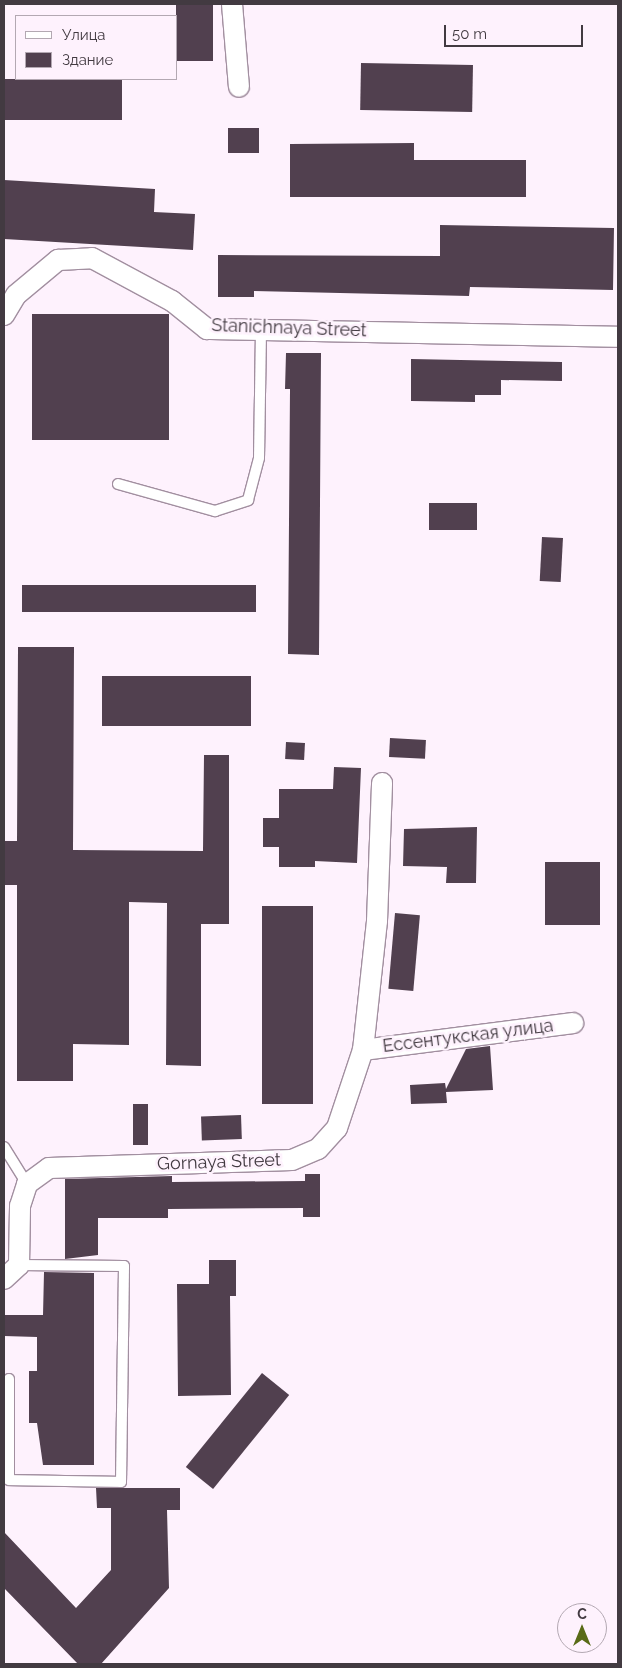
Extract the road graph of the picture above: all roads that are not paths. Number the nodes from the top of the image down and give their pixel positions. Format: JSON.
{"nodes":[{"id":1,"x":232,"y":4,"type":"edge"},
{"id":2,"x":239,"y":87,"type":"dead end"},
{"id":3,"x":4,"y":315,"type":"edge"},
{"id":4,"x":261,"y":330,"type":"junction"},
{"id":5,"x":618,"y":337,"type":"edge"},
{"id":6,"x":118,"y":484,"type":"dead end"},
{"id":7,"x":382,"y":783,"type":"dead end"},
{"id":8,"x":573,"y":1023,"type":"dead end"},
{"id":9,"x":363,"y":1050,"type":"junction"},
{"id":10,"x":4,"y":1147,"type":"edge"},
{"id":11,"x":27,"y":1184,"type":"junction"},
{"id":12,"x":19,"y":1265,"type":"junction"},
{"id":13,"x":4,"y":1279,"type":"edge"},
{"id":14,"x":9,"y":1379,"type":"dead end"}],
"edges":[{"from":1,"to":2,"type":"street"},
{"from":3,"to":4,"type":"street","name":"Stanichnaya Street"},
{"from":4,"to":5,"type":"street","name":"Stanichnaya Street"},
{"from":4,"to":6,"type":"lane"},
{"from":7,"to":9,"type":"street","name":"Gornaya Street"},
{"from":8,"to":9,"type":"street","name":"Ессентукская улица"},
{"from":9,"to":11,"type":"street","name":"Gornaya Street"},
{"from":10,"to":11,"type":"lane"},
{"from":11,"to":12,"type":"street"},
{"from":12,"to":13,"type":"street"},
{"from":12,"to":14,"type":"lane"}]}
